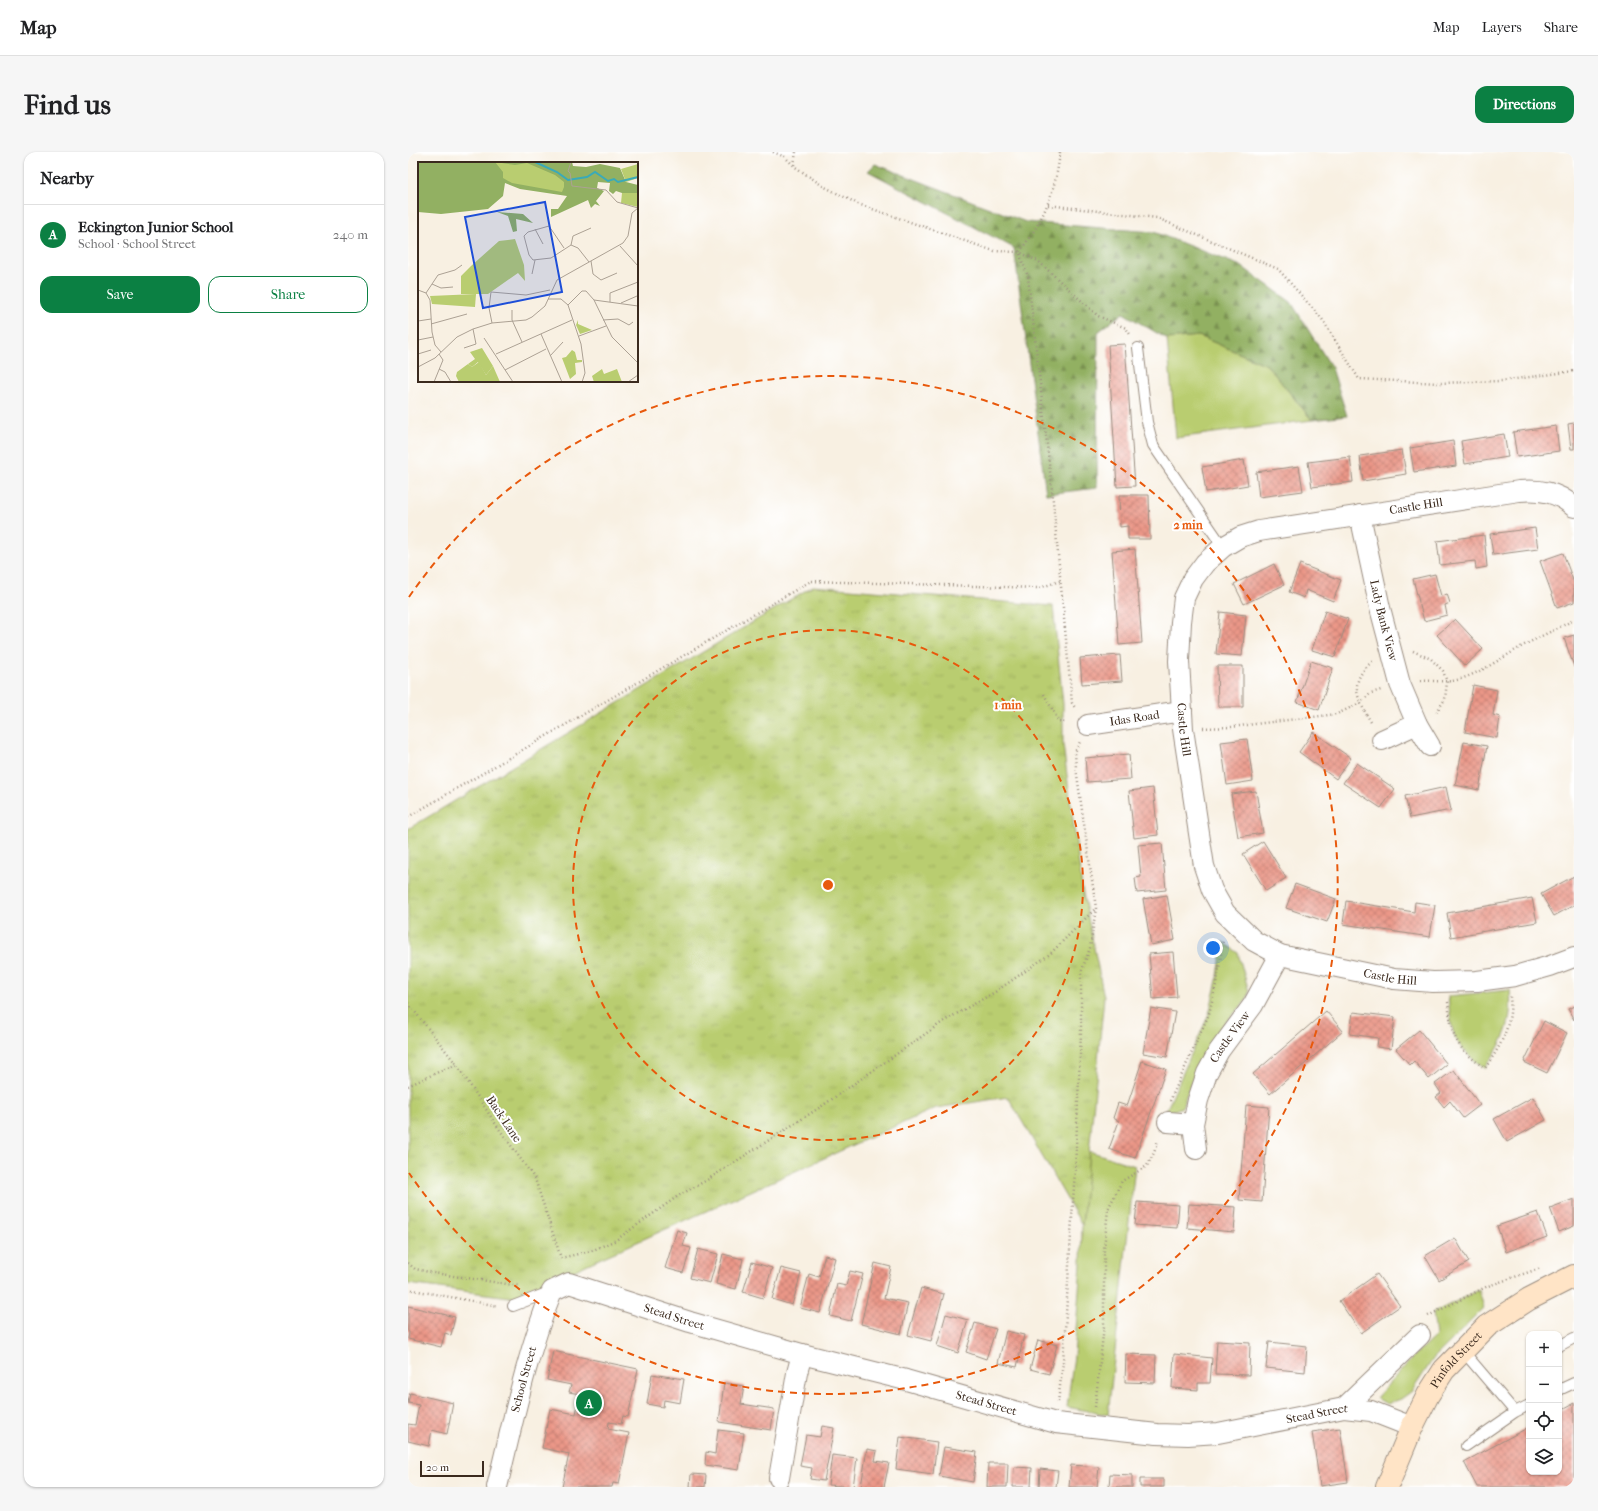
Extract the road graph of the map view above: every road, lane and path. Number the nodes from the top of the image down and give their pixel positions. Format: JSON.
{"nodes":[{"id":1,"x":773,"y":152,"type":"edge"},
{"id":2,"x":796,"y":152,"type":"edge"},
{"id":3,"x":1060,"y":152,"type":"edge"},
{"id":4,"x":794,"y":166,"type":"junction"},
{"id":5,"x":1048,"y":205,"type":"junction"},
{"id":6,"x":1018,"y":252,"type":"junction"},
{"id":7,"x":1138,"y":348,"type":"joint"},
{"id":8,"x":1574,"y":371,"type":"edge"},
{"id":9,"x":1574,"y":506,"type":"edge"},
{"id":10,"x":1360,"y":515,"type":"junction"},
{"id":11,"x":1223,"y":547,"type":"junction"},
{"id":12,"x":1060,"y":581,"type":"junction"},
{"id":13,"x":1044,"y":694,"type":"dead end"},
{"id":14,"x":1182,"y":711,"type":"junction"},
{"id":15,"x":1059,"y":722,"type":"dead end"},
{"id":16,"x":1417,"y":724,"type":"junction"},
{"id":17,"x":1088,"y":725,"type":"junction"},
{"id":18,"x":1382,"y":740,"type":"dead end"},
{"id":19,"x":1430,"y":746,"type":"dead end"},
{"id":20,"x":408,"y":817,"type":"edge"},
{"id":21,"x":1096,"y":908,"type":"junction"},
{"id":22,"x":1225,"y":913,"type":"junction"},
{"id":23,"x":1280,"y":955,"type":"junction"},
{"id":24,"x":1574,"y":957,"type":"edge"},
{"id":25,"x":1508,"y":977,"type":"junction"},
{"id":26,"x":1446,"y":982,"type":"junction"},
{"id":27,"x":408,"y":1003,"type":"edge"},
{"id":28,"x":457,"y":1065,"type":"junction"},
{"id":29,"x":408,"y":1086,"type":"edge"},
{"id":30,"x":1165,"y":1121,"type":"junction"},
{"id":31,"x":1193,"y":1124,"type":"junction"},
{"id":32,"x":1196,"y":1149,"type":"dead end"},
{"id":33,"x":408,"y":1263,"type":"edge"},
{"id":34,"x":1574,"y":1276,"type":"edge"},
{"id":35,"x":561,"y":1287,"type":"junction"},
{"id":36,"x":1551,"y":1288,"type":"junction"},
{"id":37,"x":408,"y":1289,"type":"edge"},
{"id":38,"x":512,"y":1306,"type":"joint"},
{"id":39,"x":1420,"y":1335,"type":"joint"},
{"id":40,"x":1574,"y":1338,"type":"edge"},
{"id":41,"x":1562,"y":1344,"type":"edge"},
{"id":42,"x":1463,"y":1351,"type":"junction"},
{"id":43,"x":802,"y":1354,"type":"junction"},
{"id":44,"x":1574,"y":1383,"type":"edge"},
{"id":45,"x":1562,"y":1389,"type":"edge"},
{"id":46,"x":1526,"y":1406,"type":"edge"},
{"id":47,"x":1344,"y":1408,"type":"junction"},
{"id":48,"x":1515,"y":1412,"type":"junction"},
{"id":49,"x":1056,"y":1423,"type":"junction"},
{"id":50,"x":1093,"y":1427,"type":"junction"},
{"id":51,"x":1412,"y":1427,"type":"junction"},
{"id":52,"x":1466,"y":1446,"type":"dead end"},
{"id":53,"x":779,"y":1478,"type":"dead end"},
{"id":54,"x":497,"y":1487,"type":"edge"},
{"id":55,"x":1387,"y":1487,"type":"edge"}],
"edges":[{"from":1,"to":4,"type":"path"},
{"from":2,"to":4,"type":"path"},
{"from":3,"to":5,"type":"path"},
{"from":4,"to":6,"type":"path"},
{"from":5,"to":6,"type":"path"},
{"from":5,"to":8,"type":"path"},
{"from":6,"to":7,"type":"path"},
{"from":6,"to":12,"type":"path"},
{"from":7,"to":11,"type":"lane"},
{"from":9,"to":10,"type":"street","name":"Castle Hill"},
{"from":10,"to":11,"type":"street","name":"Castle Hill"},
{"from":10,"to":16,"type":"street","name":"Lady Bank View"},
{"from":11,"to":14,"type":"street","name":"Castle Hill"},
{"from":12,"to":17,"type":"path"},
{"from":12,"to":20,"type":"path"},
{"from":13,"to":15,"type":"path"},
{"from":14,"to":17,"type":"street","name":"Idas Road"},
{"from":14,"to":22,"type":"street","name":"Castle Hill"},
{"from":16,"to":18,"type":"street"},
{"from":16,"to":19,"type":"street","name":"Lady Bank View"},
{"from":17,"to":21,"type":"path"},
{"from":21,"to":28,"type":"path","name":"Back Lane"},
{"from":21,"to":49,"type":"path"},
{"from":22,"to":23,"type":"street","name":"Castle Hill"},
{"from":22,"to":30,"type":"path"},
{"from":23,"to":26,"type":"street","name":"Castle Hill"},
{"from":23,"to":31,"type":"street","name":"Castle View"},
{"from":24,"to":25,"type":"street","name":"Castle Hill"},
{"from":25,"to":26,"type":"street","name":"Castle Hill"},
{"from":25,"to":26,"type":"path"},
{"from":27,"to":28,"type":"path","name":"Back Lane"},
{"from":28,"to":29,"type":"path"},
{"from":30,"to":31,"type":"street"},
{"from":30,"to":50,"type":"path"},
{"from":31,"to":32,"type":"street","name":"Castle View"},
{"from":33,"to":35,"type":"path"},
{"from":34,"to":36,"type":"main road","name":"Pinfold Street"},
{"from":35,"to":38,"type":"lane"},
{"from":35,"to":43,"type":"street","name":"Stead Street"},
{"from":35,"to":54,"type":"street","name":"School Street"},
{"from":36,"to":39,"type":"path"},
{"from":36,"to":42,"type":"main road","name":"Pinfold Street"},
{"from":37,"to":38,"type":"path"},
{"from":39,"to":47,"type":"street"},
{"from":40,"to":41,"type":"lane"},
{"from":42,"to":48,"type":"lane"},
{"from":42,"to":51,"type":"main road","name":"Pinfold Street"},
{"from":43,"to":49,"type":"street","name":"Stead Street"},
{"from":43,"to":53,"type":"street"},
{"from":44,"to":45,"type":"lane"},
{"from":46,"to":48,"type":"lane"},
{"from":47,"to":50,"type":"street","name":"Stead Street"},
{"from":47,"to":51,"type":"street","name":"Stead Street"},
{"from":48,"to":52,"type":"lane"},
{"from":49,"to":50,"type":"street","name":"Stead Street"},
{"from":51,"to":55,"type":"main road","name":"Pinfold Street"}]}
